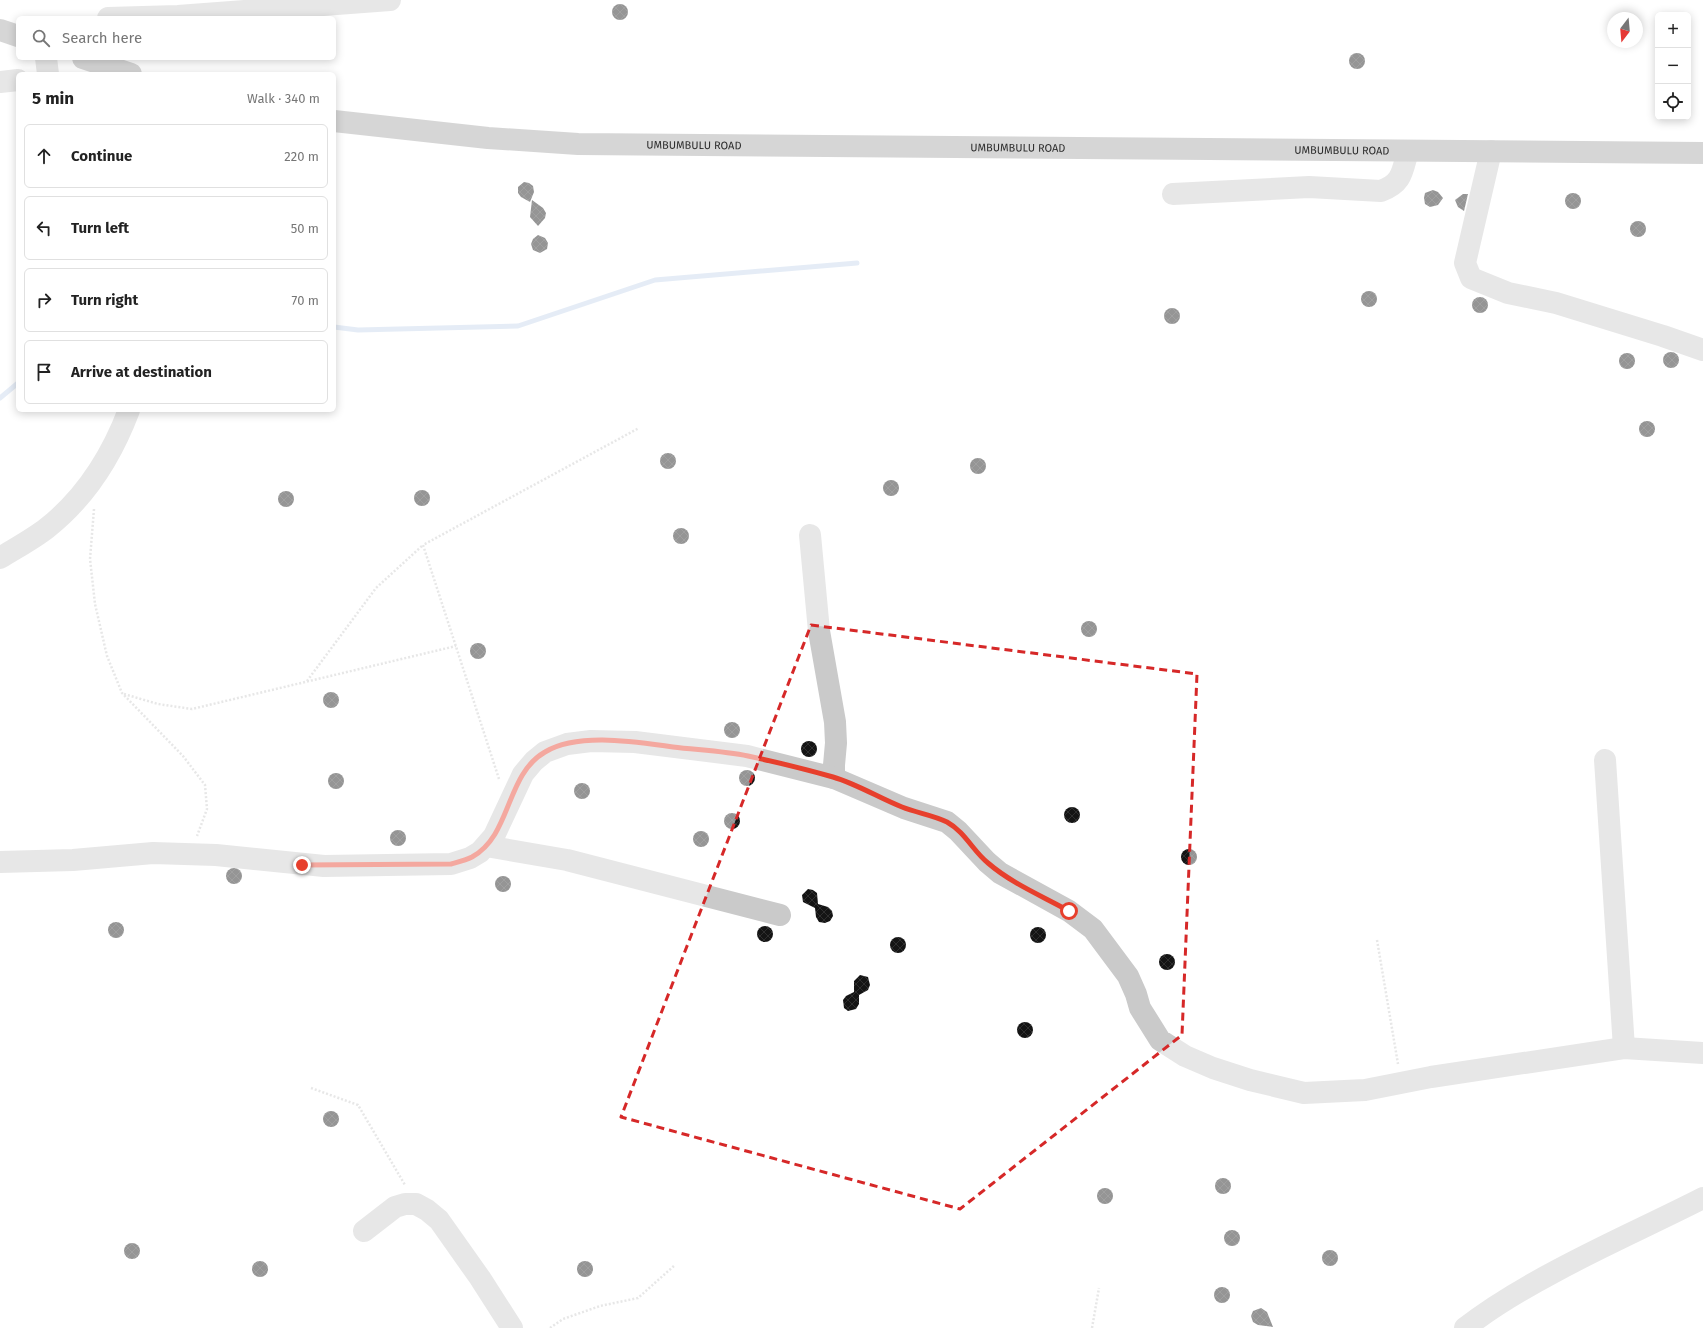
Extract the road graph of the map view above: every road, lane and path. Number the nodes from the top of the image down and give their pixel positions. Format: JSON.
{"nodes":[{"id":1,"x":390,"y":0,"type":"edge"},
{"id":2,"x":309,"y":4,"type":"edge"},
{"id":3,"x":227,"y":6,"type":"edge"},
{"id":4,"x":178,"y":16,"type":"edge"},
{"id":5,"x":0,"y":30,"type":"edge"},
{"id":6,"x":16,"y":35,"type":"edge"},
{"id":7,"x":46,"y":60,"type":"edge"},
{"id":8,"x":89,"y":60,"type":"edge"},
{"id":9,"x":48,"y":72,"type":"edge"},
{"id":10,"x":125,"y":72,"type":"edge"},
{"id":11,"x":16,"y":80,"type":"edge"},
{"id":12,"x":0,"y":82,"type":"edge"},
{"id":13,"x":336,"y":121,"type":"edge"},
{"id":14,"x":1491,"y":150,"type":"junction"},
{"id":15,"x":1408,"y":151,"type":"junction"},
{"id":16,"x":1703,"y":153,"type":"edge"},
{"id":17,"x":1173,"y":194,"type":"dead end"},
{"id":18,"x":1703,"y":350,"type":"edge"},
{"id":19,"x":128,"y":412,"type":"edge"},
{"id":20,"x":639,"y":428,"type":"dead end"},
{"id":21,"x":95,"y":503,"type":"dead end"},
{"id":22,"x":810,"y":535,"type":"dead end"},
{"id":23,"x":423,"y":544,"type":"junction"},
{"id":24,"x":0,"y":558,"type":"edge"},
{"id":25,"x":456,"y":646,"type":"junction"},
{"id":26,"x":307,"y":681,"type":"junction"},
{"id":27,"x":122,"y":693,"type":"junction"},
{"id":28,"x":1605,"y":760,"type":"dead end"},
{"id":29,"x":834,"y":778,"type":"junction"},
{"id":30,"x":507,"y":806,"type":"junction"},
{"id":31,"x":486,"y":846,"type":"junction"},
{"id":32,"x":190,"y":853,"type":"junction"},
{"id":33,"x":0,"y":862,"type":"edge"},
{"id":34,"x":780,"y":915,"type":"dead end"},
{"id":35,"x":1377,"y":940,"type":"dead end"},
{"id":36,"x":1624,"y":1048,"type":"junction"},
{"id":37,"x":1703,"y":1052,"type":"edge"},
{"id":38,"x":1401,"y":1083,"type":"junction"},
{"id":39,"x":311,"y":1088,"type":"dead end"},
{"id":40,"x":1703,"y":1198,"type":"edge"},
{"id":41,"x":416,"y":1204,"type":"junction"},
{"id":42,"x":364,"y":1231,"type":"dead end"},
{"id":43,"x":676,"y":1265,"type":"dead end"},
{"id":44,"x":1099,"y":1288,"type":"dead end"},
{"id":45,"x":512,"y":1328,"type":"edge"},
{"id":46,"x":550,"y":1328,"type":"edge"},
{"id":47,"x":1092,"y":1328,"type":"edge"},
{"id":48,"x":1465,"y":1328,"type":"edge"}],
"edges":[{"from":1,"to":2,"type":"street"},
{"from":2,"to":3,"type":"street"},
{"from":3,"to":4,"type":"street"},
{"from":5,"to":6,"type":"main road"},
{"from":7,"to":9,"type":"street"},
{"from":8,"to":10,"type":"main road"},
{"from":11,"to":12,"type":"street"},
{"from":13,"to":15,"type":"main road","name":"UMBUMBULU ROAD"},
{"from":14,"to":15,"type":"main road","name":"UMBUMBULU ROAD"},
{"from":14,"to":16,"type":"main road","name":"UMBUMBULU ROAD"},
{"from":14,"to":18,"type":"street"},
{"from":15,"to":17,"type":"street"},
{"from":19,"to":24,"type":"street"},
{"from":20,"to":23,"type":"path"},
{"from":21,"to":27,"type":"path"},
{"from":22,"to":29,"type":"street"},
{"from":23,"to":25,"type":"path"},
{"from":23,"to":26,"type":"path"},
{"from":25,"to":26,"type":"path"},
{"from":25,"to":30,"type":"path"},
{"from":26,"to":27,"type":"path"},
{"from":27,"to":32,"type":"path"},
{"from":28,"to":36,"type":"street"},
{"from":29,"to":30,"type":"street"},
{"from":29,"to":38,"type":"street"},
{"from":30,"to":31,"type":"street"},
{"from":31,"to":32,"type":"street"},
{"from":31,"to":34,"type":"street"},
{"from":32,"to":33,"type":"street"},
{"from":35,"to":38,"type":"path"},
{"from":36,"to":37,"type":"street"},
{"from":36,"to":38,"type":"street"},
{"from":39,"to":41,"type":"path"},
{"from":40,"to":48,"type":"street"},
{"from":41,"to":42,"type":"street"},
{"from":41,"to":45,"type":"street"},
{"from":43,"to":46,"type":"path"},
{"from":44,"to":47,"type":"path"}]}
